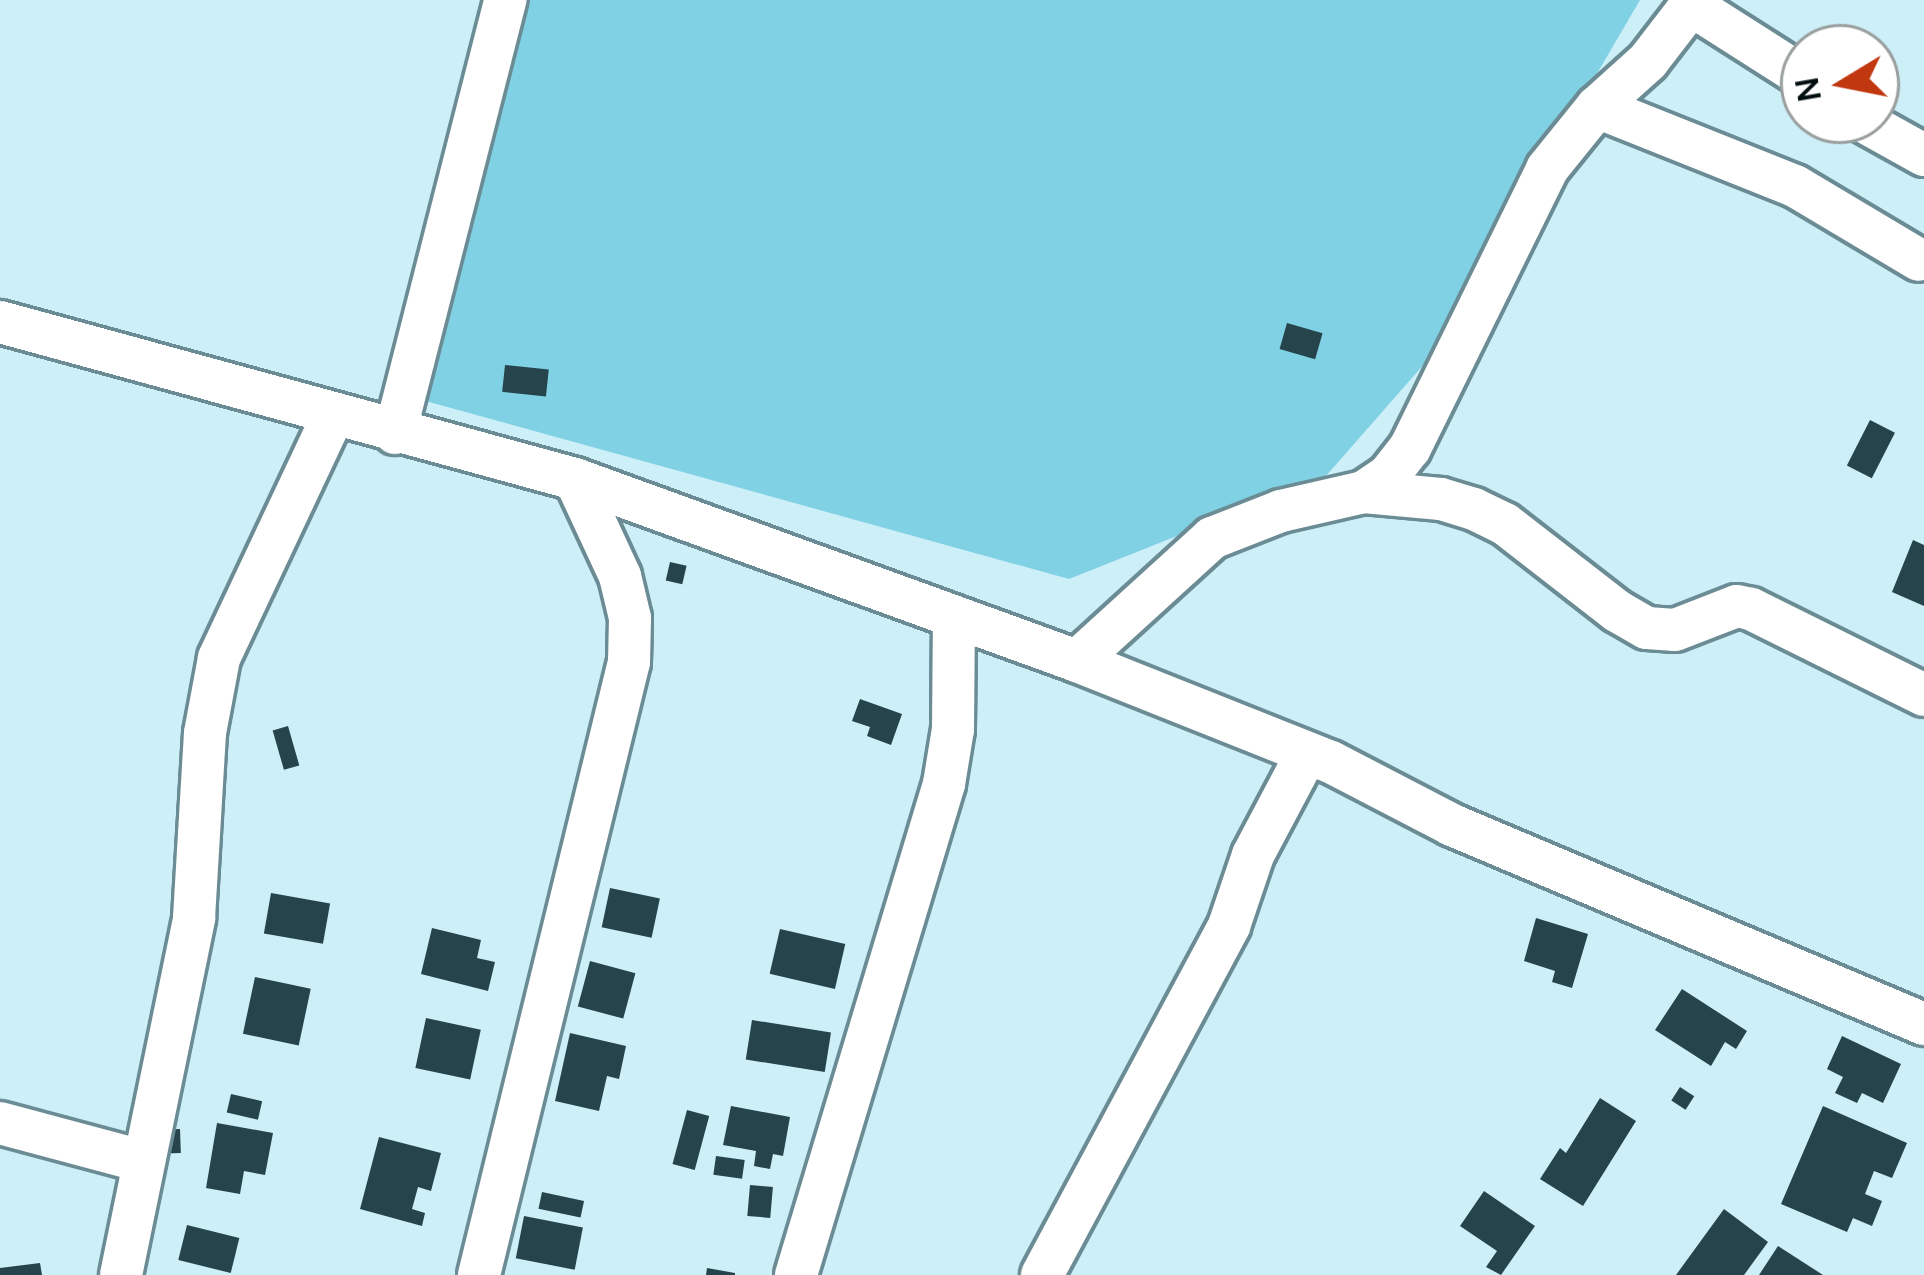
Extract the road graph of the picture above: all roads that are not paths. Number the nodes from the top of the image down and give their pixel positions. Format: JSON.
{"nodes":[{"id":1,"x":505,"y":0,"type":"edge"},
{"id":2,"x":1693,"y":2,"type":"edge"},
{"id":3,"x":1780,"y":60,"type":"edge"},
{"id":4,"x":1597,"y":107,"type":"junction"},
{"id":5,"x":1918,"y":260,"type":"dead end"},
{"id":6,"x":0,"y":322,"type":"edge"},
{"id":7,"x":333,"y":416,"type":"junction"},
{"id":8,"x":395,"y":433,"type":"junction"},
{"id":9,"x":575,"y":479,"type":"junction"},
{"id":10,"x":1364,"y":492,"type":"junction"},
{"id":11,"x":954,"y":618,"type":"junction"},
{"id":12,"x":1077,"y":661,"type":"junction"},
{"id":13,"x":1924,"y":694,"type":"edge"},
{"id":14,"x":1307,"y":753,"type":"junction"},
{"id":15,"x":1924,"y":1024,"type":"edge"},
{"id":16,"x":0,"y":1123,"type":"edge"},
{"id":17,"x":142,"y":1161,"type":"junction"},
{"id":18,"x":121,"y":1275,"type":"edge"},
{"id":19,"x":479,"y":1275,"type":"edge"},
{"id":20,"x":796,"y":1275,"type":"edge"},
{"id":21,"x":1042,"y":1275,"type":"edge"}],
"edges":[{"from":1,"to":8,"type":"street"},
{"from":2,"to":3,"type":"street"},
{"from":2,"to":4,"type":"street"},
{"from":4,"to":5,"type":"street"},
{"from":4,"to":10,"type":"street"},
{"from":6,"to":7,"type":"street"},
{"from":7,"to":8,"type":"street"},
{"from":7,"to":17,"type":"street"},
{"from":8,"to":9,"type":"street"},
{"from":9,"to":11,"type":"street"},
{"from":9,"to":19,"type":"street"},
{"from":10,"to":12,"type":"street"},
{"from":10,"to":13,"type":"street"},
{"from":11,"to":12,"type":"street"},
{"from":11,"to":20,"type":"street"},
{"from":12,"to":14,"type":"street"},
{"from":14,"to":15,"type":"street"},
{"from":14,"to":21,"type":"street"},
{"from":16,"to":17,"type":"street"},
{"from":17,"to":18,"type":"street"}]}
